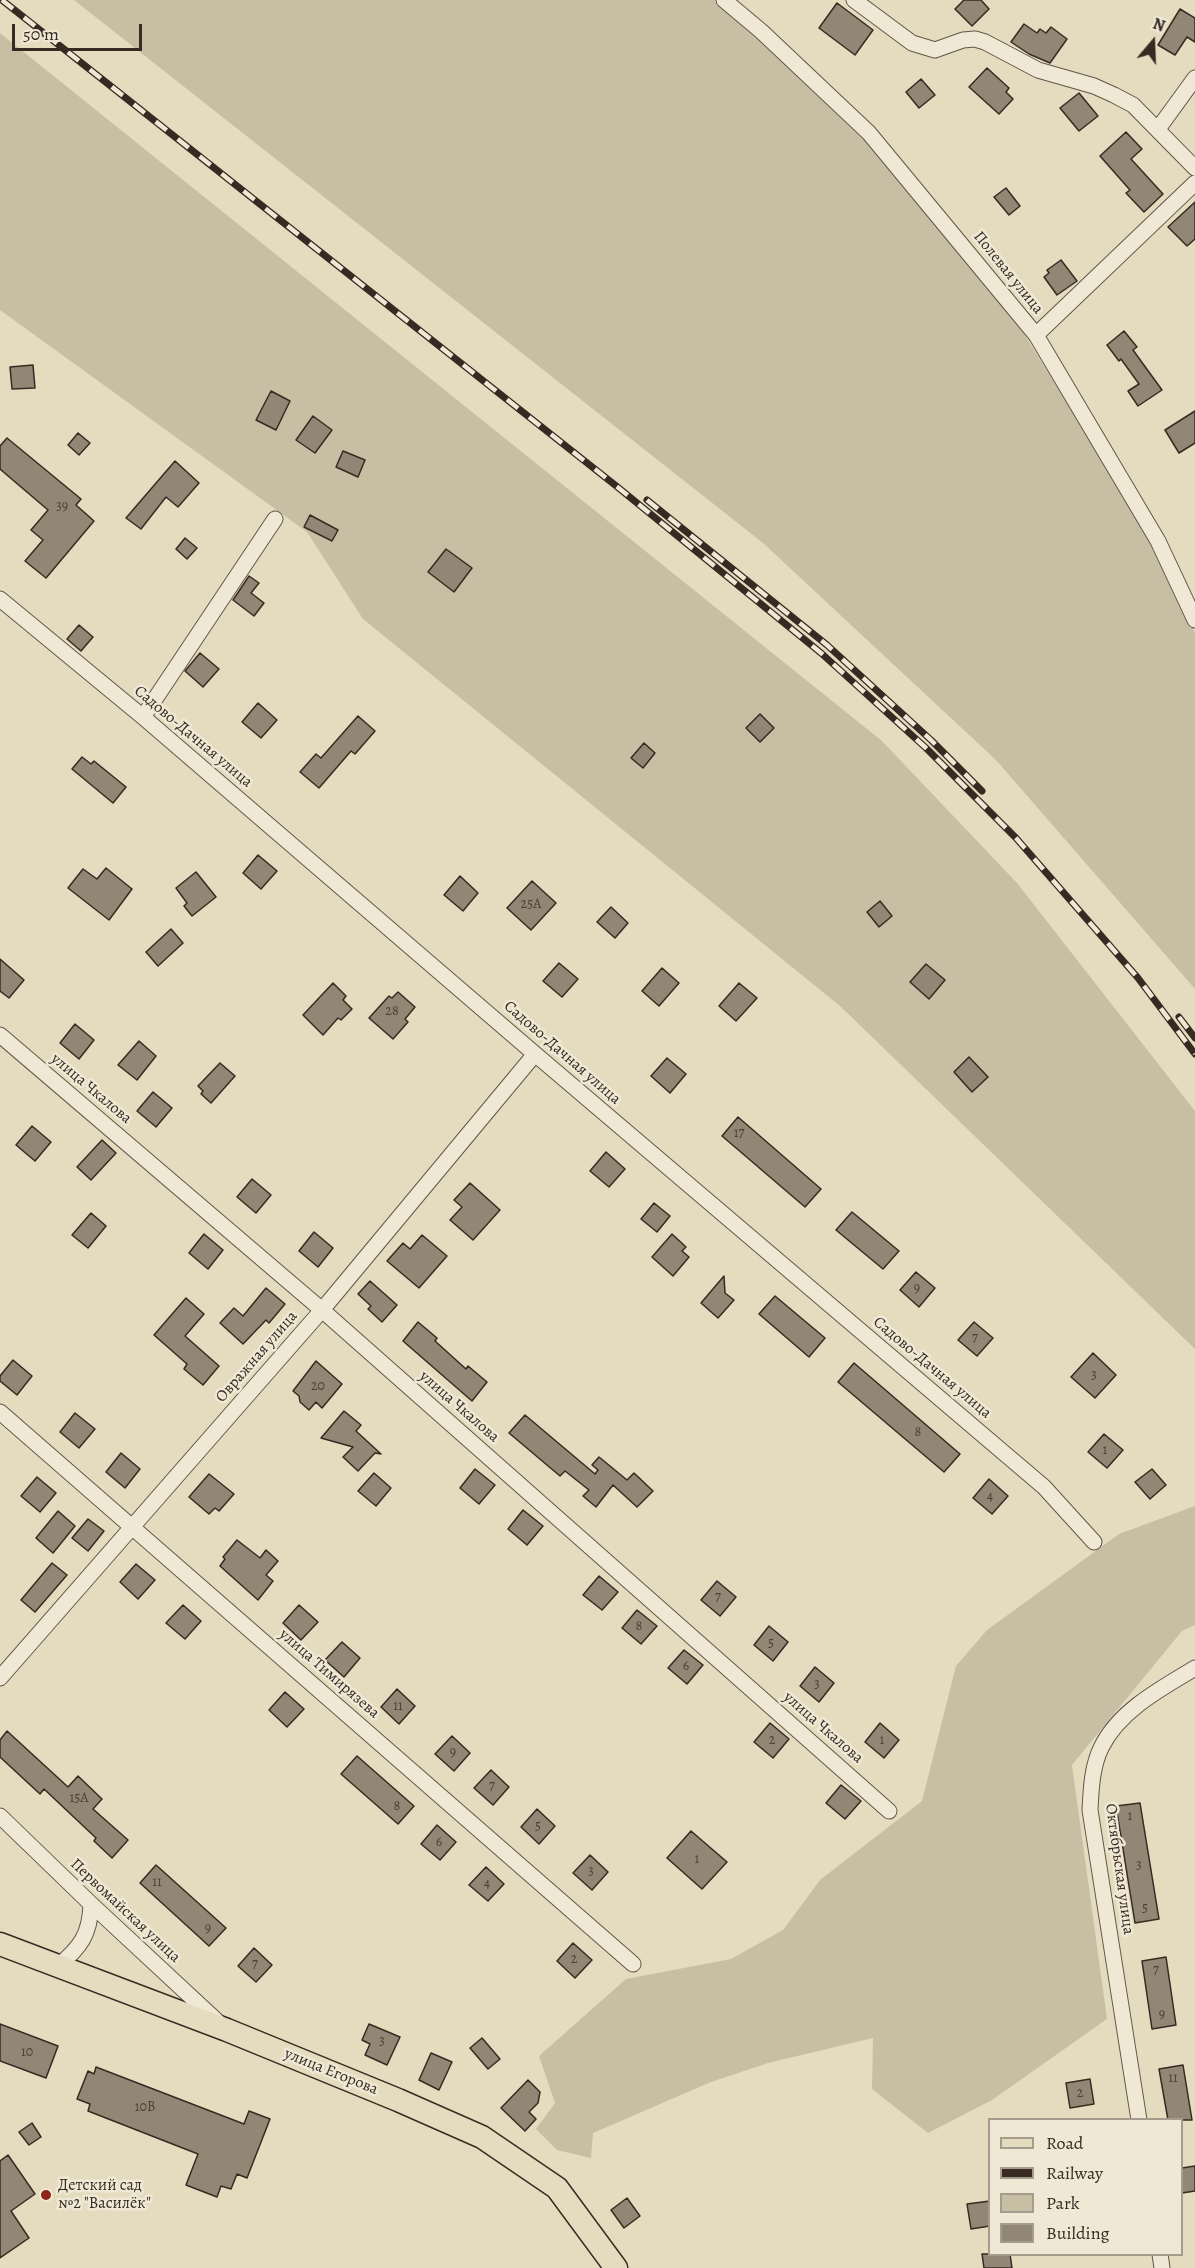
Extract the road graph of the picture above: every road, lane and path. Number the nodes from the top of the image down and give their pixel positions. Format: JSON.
{"nodes":[{"id":1,"x":724,"y":0,"type":"edge"},
{"id":2,"x":854,"y":0,"type":"edge"},
{"id":3,"x":1195,"y":78,"type":"edge"},
{"id":4,"x":1158,"y":129,"type":"junction"},
{"id":5,"x":1195,"y":168,"type":"edge"},
{"id":6,"x":1195,"y":183,"type":"edge"},
{"id":7,"x":1036,"y":335,"type":"junction"},
{"id":8,"x":275,"y":519,"type":"dead end"},
{"id":9,"x":0,"y":599,"type":"edge"},
{"id":10,"x":1195,"y":620,"type":"edge"},
{"id":11,"x":143,"y":717,"type":"junction"},
{"id":12,"x":0,"y":1035,"type":"edge"},
{"id":13,"x":535,"y":1054,"type":"junction"},
{"id":14,"x":322,"y":1310,"type":"junction"},
{"id":15,"x":0,"y":1412,"type":"edge"},
{"id":16,"x":133,"y":1527,"type":"junction"},
{"id":17,"x":1094,"y":1542,"type":"dead end"},
{"id":18,"x":1195,"y":1668,"type":"edge"},
{"id":19,"x":0,"y":1678,"type":"edge"},
{"id":20,"x":889,"y":1811,"type":"dead end"},
{"id":21,"x":0,"y":1816,"type":"edge"},
{"id":22,"x":91,"y":1904,"type":"junction"},
{"id":23,"x":0,"y":1944,"type":"edge"},
{"id":24,"x":633,"y":1964,"type":"dead end"},
{"id":25,"x":58,"y":1966,"type":"junction"},
{"id":26,"x":227,"y":2030,"type":"junction"},
{"id":27,"x":1139,"y":2118,"type":"edge"},
{"id":28,"x":616,"y":2268,"type":"edge"}],
"edges":[{"from":1,"to":7,"type":"street","name":"Полевая улица"},
{"from":2,"to":4,"type":"street"},
{"from":3,"to":4,"type":"street"},
{"from":4,"to":5,"type":"street"},
{"from":6,"to":7,"type":"street"},
{"from":7,"to":10,"type":"street","name":"Полевая улица"},
{"from":8,"to":11,"type":"street"},
{"from":9,"to":11,"type":"street","name":"Садово-Дачная улица"},
{"from":11,"to":13,"type":"street","name":"Садово-Дачная улица"},
{"from":12,"to":14,"type":"street","name":"улица Чкалова"},
{"from":13,"to":14,"type":"street","name":"Овражная улица"},
{"from":13,"to":17,"type":"street","name":"Садово-Дачная улица"},
{"from":14,"to":16,"type":"street","name":"Овражная улица"},
{"from":14,"to":20,"type":"street","name":"улица Чкалова"},
{"from":15,"to":16,"type":"street","name":"улица Тимирязева"},
{"from":16,"to":19,"type":"street","name":"Овражная улица"},
{"from":16,"to":24,"type":"street","name":"улица Тимирязева"},
{"from":18,"to":27,"type":"street","name":"Октябрьская улица"},
{"from":21,"to":22,"type":"street","name":"Первомайская улица"},
{"from":22,"to":25,"type":"street"},
{"from":22,"to":26,"type":"street","name":"Первомайская улица"},
{"from":23,"to":25,"type":"main road","name":"улица Егорова"},
{"from":25,"to":26,"type":"main road","name":"улица Егорова"},
{"from":26,"to":28,"type":"main road","name":"улица Егорова"}]}
